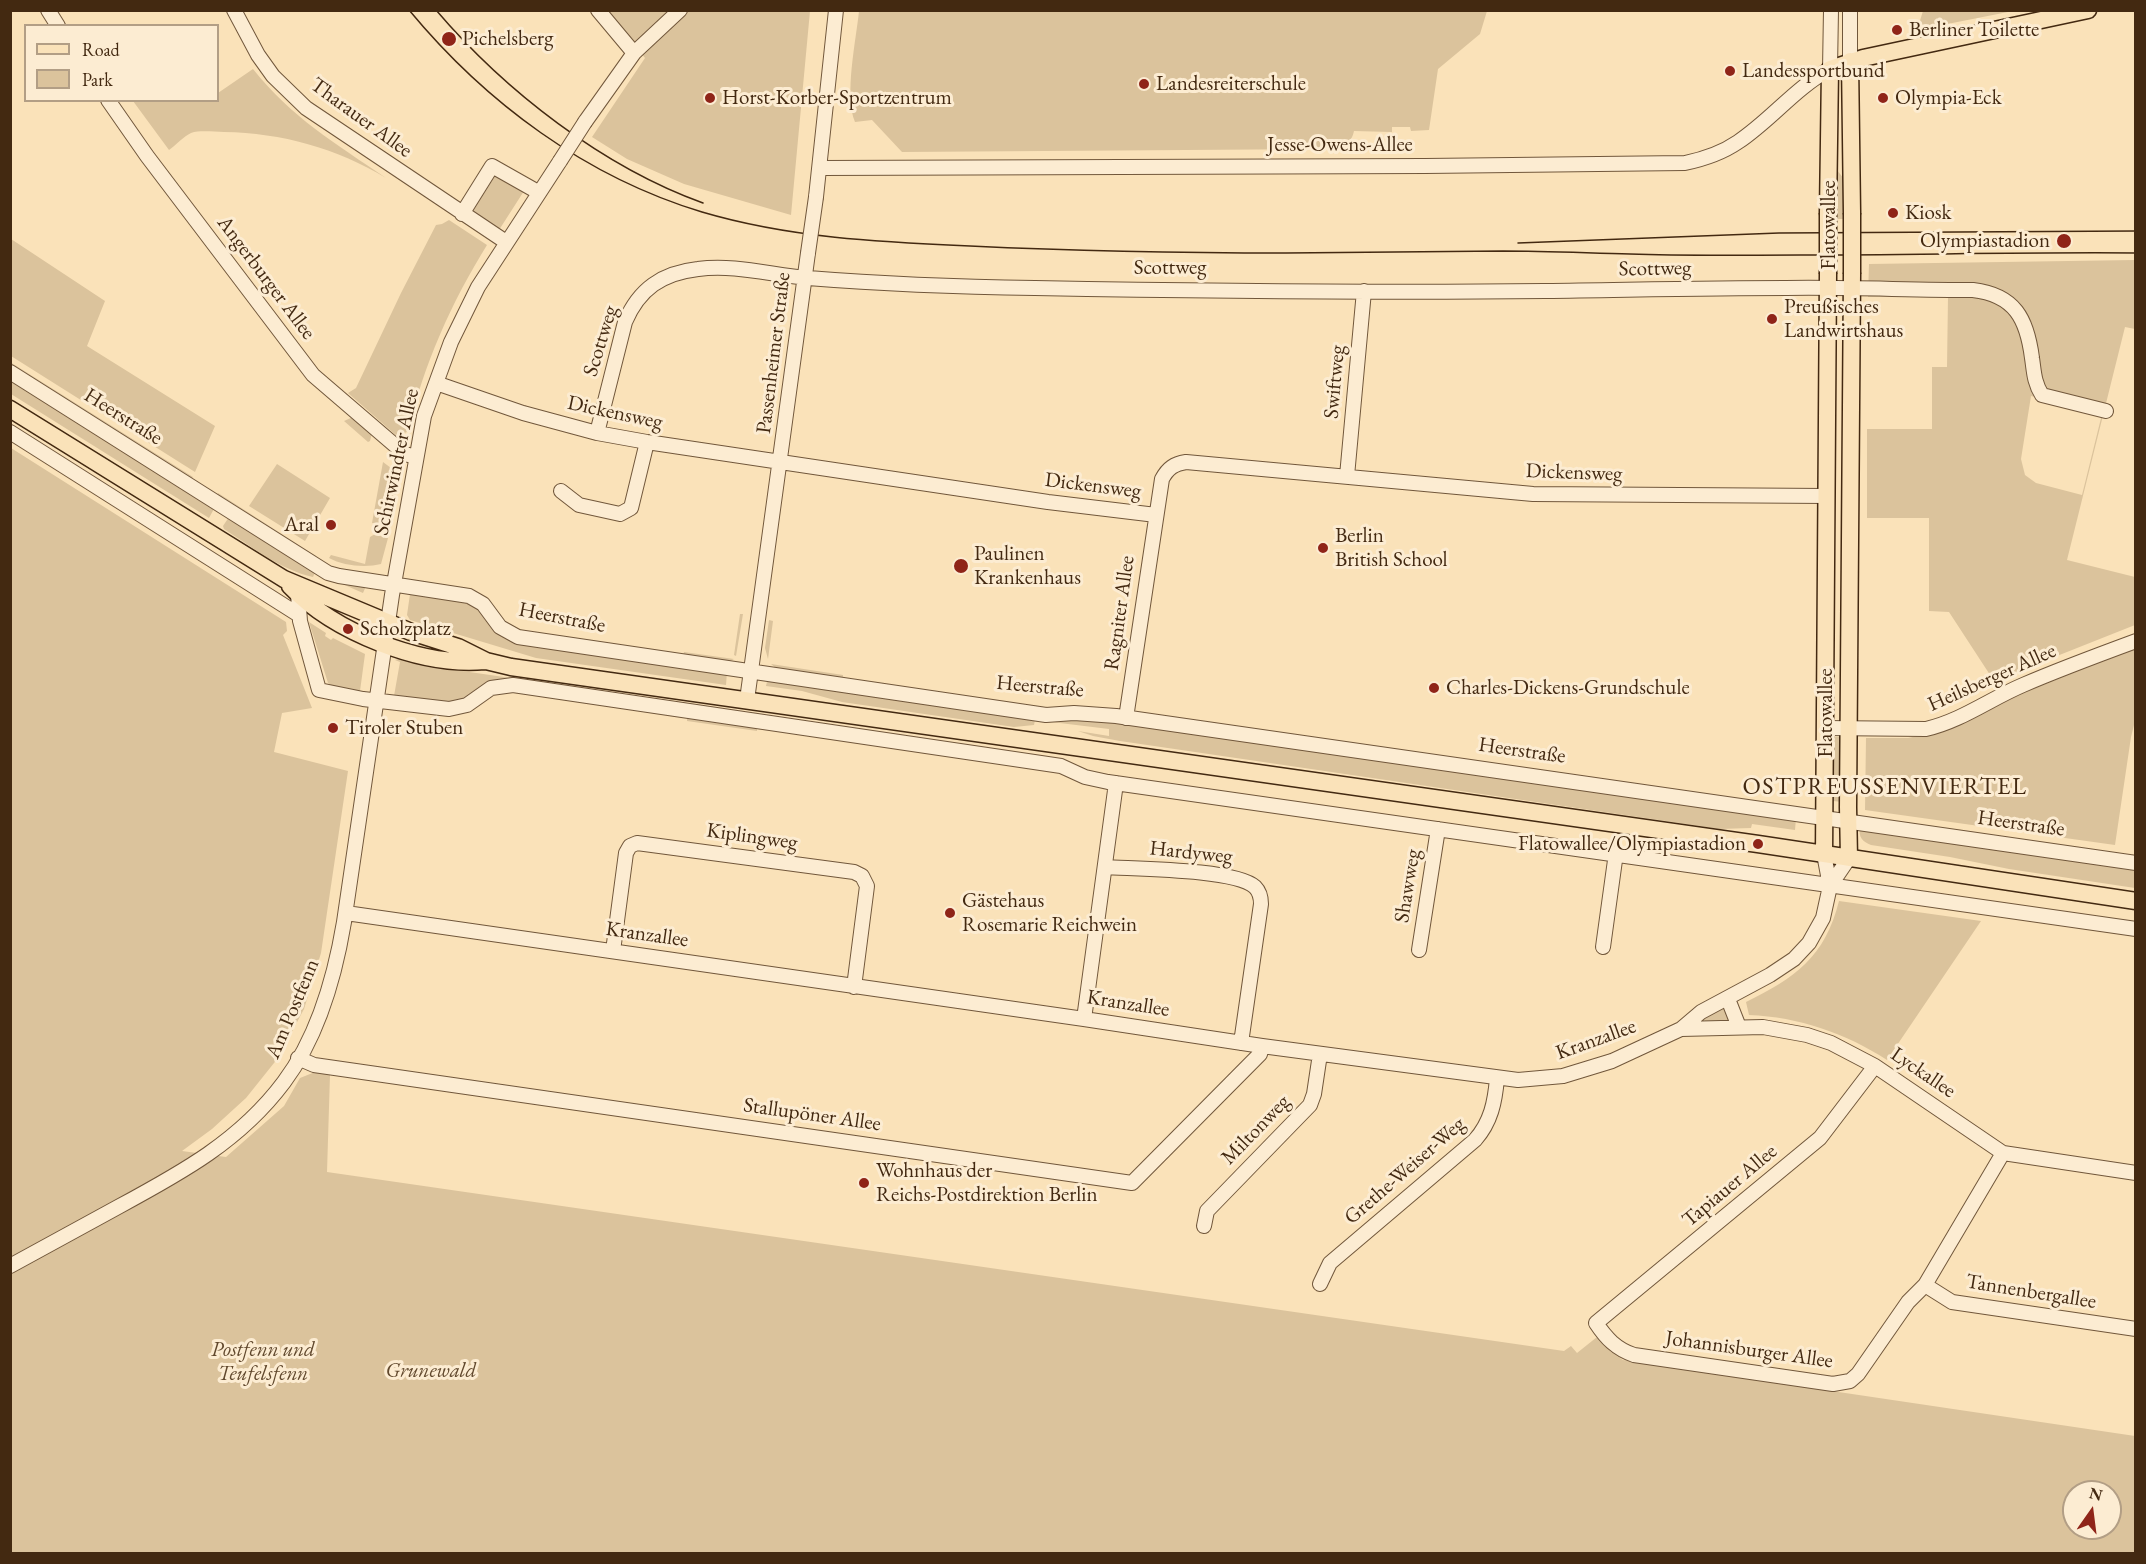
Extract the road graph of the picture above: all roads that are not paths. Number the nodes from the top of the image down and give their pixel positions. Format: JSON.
{"nodes":[{"id":1,"x":48,"y":10,"type":"edge"},
{"id":2,"x":234,"y":10,"type":"edge"},
{"id":3,"x":598,"y":10,"type":"edge"},
{"id":4,"x":680,"y":10,"type":"edge"},
{"id":5,"x":836,"y":10,"type":"edge"},
{"id":6,"x":1831,"y":10,"type":"edge"},
{"id":7,"x":1850,"y":10,"type":"edge"},
{"id":8,"x":2088,"y":10,"type":"edge"},
{"id":9,"x":57,"y":24,"type":"edge"},
{"id":10,"x":634,"y":53,"type":"junction"},
{"id":11,"x":1850,"y":62,"type":"junction"},
{"id":12,"x":1830,"y":69,"type":"junction"},
{"id":13,"x":109,"y":102,"type":"edge"},
{"id":14,"x":820,"y":168,"type":"junction"},
{"id":15,"x":538,"y":192,"type":"junction"},
{"id":16,"x":462,"y":214,"type":"junction"},
{"id":17,"x":506,"y":242,"type":"junction"},
{"id":18,"x":805,"y":278,"type":"junction"},
{"id":19,"x":1828,"y":281,"type":"junction"},
{"id":20,"x":1852,"y":281,"type":"junction"},
{"id":21,"x":1364,"y":291,"type":"junction"},
{"id":22,"x":10,"y":372,"type":"edge"},
{"id":23,"x":436,"y":383,"type":"junction"},
{"id":24,"x":10,"y":409,"type":"edge"},
{"id":25,"x":2106,"y":411,"type":"dead end"},
{"id":26,"x":10,"y":432,"type":"edge"},
{"id":27,"x":597,"y":432,"type":"junction"},
{"id":28,"x":647,"y":442,"type":"junction"},
{"id":29,"x":416,"y":458,"type":"junction"},
{"id":30,"x":781,"y":462,"type":"junction"},
{"id":31,"x":1347,"y":476,"type":"junction"},
{"id":32,"x":561,"y":491,"type":"dead end"},
{"id":33,"x":1827,"y":496,"type":"junction"},
{"id":34,"x":1850,"y":496,"type":"junction"},
{"id":35,"x":1156,"y":515,"type":"junction"},
{"id":36,"x":284,"y":579,"type":"junction"},
{"id":37,"x":394,"y":585,"type":"junction"},
{"id":38,"x":298,"y":594,"type":"junction"},
{"id":39,"x":299,"y":615,"type":"junction"},
{"id":40,"x":389,"y":623,"type":"junction"},
{"id":41,"x":2136,"y":640,"type":"edge"},
{"id":42,"x":385,"y":646,"type":"junction"},
{"id":43,"x":486,"y":661,"type":"junction"},
{"id":44,"x":752,"y":670,"type":"junction"},
{"id":45,"x":747,"y":700,"type":"junction"},
{"id":46,"x":377,"y":701,"type":"junction"},
{"id":47,"x":1126,"y":718,"type":"junction"},
{"id":48,"x":1825,"y":728,"type":"junction"},
{"id":49,"x":1848,"y":730,"type":"junction"},
{"id":50,"x":1116,"y":783,"type":"junction"},
{"id":51,"x":1824,"y":817,"type":"junction"},
{"id":52,"x":1848,"y":821,"type":"junction"},
{"id":53,"x":1438,"y":829,"type":"junction"},
{"id":54,"x":1616,"y":854,"type":"junction"},
{"id":55,"x":1824,"y":854,"type":"junction"},
{"id":56,"x":1850,"y":858,"type":"junction"},
{"id":57,"x":2136,"y":863,"type":"edge"},
{"id":58,"x":1105,"y":867,"type":"junction"},
{"id":59,"x":1830,"y":886,"type":"junction"},
{"id":60,"x":2136,"y":901,"type":"edge"},
{"id":61,"x":346,"y":913,"type":"junction"},
{"id":62,"x":2136,"y":929,"type":"edge"},
{"id":63,"x":1603,"y":947,"type":"dead end"},
{"id":64,"x":1419,"y":950,"type":"dead end"},
{"id":65,"x":613,"y":951,"type":"junction"},
{"id":66,"x":854,"y":987,"type":"junction"},
{"id":67,"x":1728,"y":999,"type":"junction"},
{"id":68,"x":1084,"y":1018,"type":"junction"},
{"id":69,"x":1739,"y":1027,"type":"junction"},
{"id":70,"x":1681,"y":1029,"type":"junction"},
{"id":71,"x":1241,"y":1043,"type":"junction"},
{"id":72,"x":1262,"y":1046,"type":"junction"},
{"id":73,"x":1320,"y":1054,"type":"junction"},
{"id":74,"x":298,"y":1058,"type":"junction"},
{"id":75,"x":1875,"y":1066,"type":"junction"},
{"id":76,"x":1497,"y":1078,"type":"junction"},
{"id":77,"x":2003,"y":1153,"type":"junction"},
{"id":78,"x":2136,"y":1173,"type":"edge"},
{"id":79,"x":1204,"y":1226,"type":"dead end"},
{"id":80,"x":10,"y":1266,"type":"edge"},
{"id":81,"x":1320,"y":1284,"type":"dead end"},
{"id":82,"x":1925,"y":1285,"type":"junction"},
{"id":83,"x":1596,"y":1323,"type":"joint"},
{"id":84,"x":2136,"y":1329,"type":"edge"}],
"edges":[{"from":1,"to":9,"type":"street"},
{"from":2,"to":16,"type":"street","name":"Tharauer Allee"},
{"from":3,"to":10,"type":"street"},
{"from":4,"to":10,"type":"street","name":"Schirwindter Allee"},
{"from":5,"to":14,"type":"street","name":"Passenheimer Straße"},
{"from":6,"to":12,"type":"street"},
{"from":7,"to":11,"type":"street"},
{"from":8,"to":11,"type":"main road"},
{"from":10,"to":15,"type":"street","name":"Schirwindter Allee","bridge":true},
{"from":11,"to":12,"type":"main road"},
{"from":11,"to":20,"type":"main road","name":"Flatowallee","bridge":true},
{"from":12,"to":14,"type":"street","name":"Jesse-Owens-Allee"},
{"from":12,"to":19,"type":"main road","name":"Flatowallee","bridge":true},
{"from":13,"to":29,"type":"street","name":"Angerburger Allee"},
{"from":14,"to":18,"type":"street","name":"Passenheimer Straße","bridge":true},
{"from":15,"to":16,"type":"street"},
{"from":15,"to":17,"type":"street","name":"Schirwindter Allee"},
{"from":16,"to":17,"type":"street","name":"Tharauer Allee"},
{"from":17,"to":23,"type":"street","name":"Schirwindter Allee"},
{"from":18,"to":21,"type":"street","name":"Scottweg"},
{"from":18,"to":27,"type":"street","name":"Scottweg"},
{"from":18,"to":30,"type":"street","name":"Passenheimer Straße"},
{"from":19,"to":20,"type":"street","name":"Scottweg"},
{"from":19,"to":21,"type":"street","name":"Scottweg"},
{"from":19,"to":33,"type":"main road","name":"Flatowallee"},
{"from":20,"to":25,"type":"street","name":"Scottweg"},
{"from":20,"to":34,"type":"main road","name":"Flatowallee"},
{"from":21,"to":31,"type":"street","name":"Swiftweg"},
{"from":22,"to":37,"type":"street","name":"Heerstraße"},
{"from":23,"to":27,"type":"street","name":"Dickensweg"},
{"from":23,"to":29,"type":"street","name":"Schirwindter Allee"},
{"from":24,"to":36,"type":"main road"},
{"from":26,"to":39,"type":"street"},
{"from":27,"to":28,"type":"street","name":"Dickensweg"},
{"from":28,"to":30,"type":"street","name":"Dickensweg"},
{"from":28,"to":32,"type":"street"},
{"from":29,"to":37,"type":"street","name":"Schirwindter Allee"},
{"from":30,"to":35,"type":"street","name":"Dickensweg"},
{"from":30,"to":44,"type":"street","name":"Passenheimer Straße"},
{"from":31,"to":33,"type":"street","name":"Dickensweg"},
{"from":31,"to":35,"type":"street","name":"Dickensweg"},
{"from":33,"to":34,"type":"main road"},
{"from":33,"to":48,"type":"main road","name":"Flatowallee"},
{"from":34,"to":49,"type":"main road","name":"Flatowallee"},
{"from":35,"to":47,"type":"street","name":"Ragniter Allee"},
{"from":36,"to":38,"type":"main road"},
{"from":36,"to":40,"type":"main road"},
{"from":37,"to":40,"type":"street","name":"Schirwindter Allee"},
{"from":37,"to":44,"type":"street","name":"Heerstraße"},
{"from":38,"to":39,"type":"street"},
{"from":38,"to":42,"type":"main road"},
{"from":39,"to":46,"type":"street"},
{"from":40,"to":42,"type":"street","name":"Am Postfenn"},
{"from":40,"to":43,"type":"main road"},
{"from":41,"to":49,"type":"street","name":"Heilsberger Allee"},
{"from":42,"to":43,"type":"main road"},
{"from":42,"to":46,"type":"street","name":"Am Postfenn"},
{"from":43,"to":45,"type":"main road"},
{"from":44,"to":45,"type":"street","name":"Passenheimer Straße"},
{"from":44,"to":47,"type":"street","name":"Heerstraße"},
{"from":45,"to":55,"type":"main road"},
{"from":46,"to":50,"type":"street"},
{"from":46,"to":61,"type":"street","name":"Am Postfenn"},
{"from":47,"to":51,"type":"street","name":"Heerstraße"},
{"from":48,"to":49,"type":"street","name":"Heilsberger Allee"},
{"from":48,"to":51,"type":"main road","name":"Flatowallee"},
{"from":49,"to":52,"type":"main road","name":"Flatowallee"},
{"from":50,"to":53,"type":"street"},
{"from":50,"to":58,"type":"street"},
{"from":51,"to":52,"type":"street","name":"Heerstraße"},
{"from":51,"to":55,"type":"main road","name":"Flatowallee"},
{"from":52,"to":56,"type":"main road","name":"Flatowallee"},
{"from":52,"to":57,"type":"street","name":"Heerstraße"},
{"from":53,"to":54,"type":"street"},
{"from":53,"to":64,"type":"street","name":"Shawweg"},
{"from":54,"to":59,"type":"street"},
{"from":54,"to":63,"type":"street"},
{"from":55,"to":56,"type":"main road"},
{"from":55,"to":59,"type":"street"},
{"from":56,"to":59,"type":"street"},
{"from":56,"to":60,"type":"main road"},
{"from":58,"to":68,"type":"street"},
{"from":58,"to":71,"type":"street","name":"Hardyweg"},
{"from":59,"to":62,"type":"street"},
{"from":59,"to":67,"type":"street","name":"Kranzallee"},
{"from":61,"to":65,"type":"street","name":"Kranzallee"},
{"from":61,"to":74,"type":"street","name":"Am Postfenn"},
{"from":65,"to":66,"type":"street","name":"Kranzallee"},
{"from":65,"to":66,"type":"street","name":"Kiplingweg"},
{"from":66,"to":68,"type":"street","name":"Kranzallee"},
{"from":67,"to":69,"type":"street"},
{"from":67,"to":70,"type":"street","name":"Kranzallee"},
{"from":68,"to":71,"type":"street","name":"Kranzallee"},
{"from":69,"to":70,"type":"street","name":"Lyckallee"},
{"from":69,"to":75,"type":"street","name":"Lyckallee"},
{"from":70,"to":76,"type":"street","name":"Kranzallee"},
{"from":71,"to":72,"type":"street","name":"Kranzallee"},
{"from":72,"to":73,"type":"street","name":"Kranzallee"},
{"from":72,"to":74,"type":"street","name":"Stallupöner Allee"},
{"from":73,"to":76,"type":"street","name":"Kranzallee"},
{"from":73,"to":79,"type":"street","name":"Miltonweg"},
{"from":74,"to":80,"type":"street","name":"Am Postfenn"},
{"from":75,"to":77,"type":"street","name":"Lyckallee"},
{"from":75,"to":83,"type":"street","name":"Tapiauer Allee"},
{"from":76,"to":81,"type":"street","name":"Grethe-Weiser-Weg"},
{"from":77,"to":78,"type":"street","name":"Lyckallee"},
{"from":77,"to":82,"type":"street","name":"Johannisburger Allee"},
{"from":82,"to":83,"type":"street","name":"Johannisburger Allee"},
{"from":82,"to":84,"type":"street","name":"Tannenbergallee"}]}
